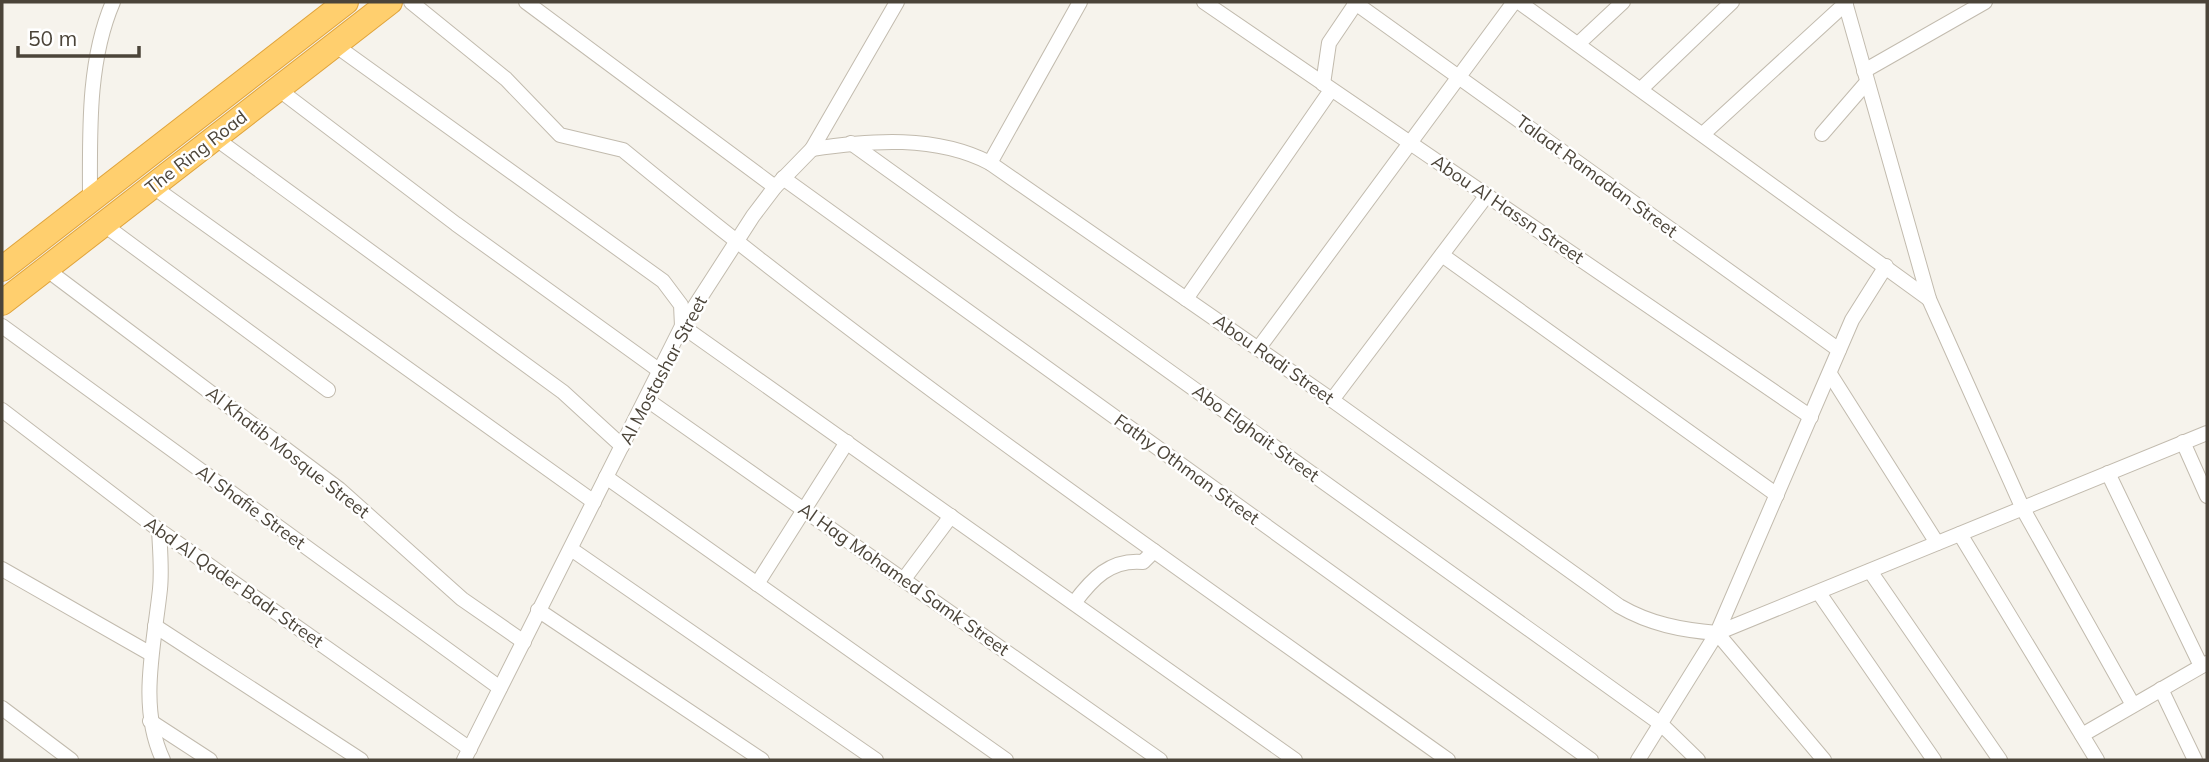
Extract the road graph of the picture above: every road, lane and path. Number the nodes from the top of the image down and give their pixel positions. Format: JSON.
{"nodes":[{"id":1,"x":113,"y":2,"type":"edge"},
{"id":2,"x":346,"y":2,"type":"edge"},
{"id":3,"x":390,"y":2,"type":"edge"},
{"id":4,"x":411,"y":2,"type":"edge"},
{"id":5,"x":526,"y":2,"type":"edge"},
{"id":6,"x":897,"y":2,"type":"edge"},
{"id":7,"x":1080,"y":2,"type":"edge"},
{"id":8,"x":1204,"y":2,"type":"edge"},
{"id":9,"x":1355,"y":2,"type":"edge"},
{"id":10,"x":1517,"y":2,"type":"edge"},
{"id":11,"x":1623,"y":2,"type":"edge"},
{"id":12,"x":1732,"y":2,"type":"edge"},
{"id":13,"x":1985,"y":2,"type":"edge"},
{"id":14,"x":1846,"y":3,"type":"edge"},
{"id":15,"x":1578,"y":44,"type":"junction"},
{"id":16,"x":335,"y":45,"type":"junction"},
{"id":17,"x":1459,"y":77,"type":"junction"},
{"id":18,"x":1866,"y":77,"type":"junction"},
{"id":19,"x":1327,"y":87,"type":"junction"},
{"id":20,"x":278,"y":89,"type":"junction"},
{"id":21,"x":1641,"y":89,"type":"junction"},
{"id":22,"x":1703,"y":134,"type":"junction"},
{"id":23,"x":1822,"y":134,"type":"dead end"},
{"id":24,"x":215,"y":138,"type":"junction"},
{"id":25,"x":1410,"y":142,"type":"junction"},
{"id":26,"x":851,"y":143,"type":"junction"},
{"id":27,"x":812,"y":149,"type":"junction"},
{"id":28,"x":990,"y":163,"type":"junction"},
{"id":29,"x":779,"y":183,"type":"junction"},
{"id":30,"x":152,"y":186,"type":"junction"},
{"id":31,"x":1487,"y":195,"type":"junction"},
{"id":32,"x":90,"y":199,"type":"junction"},
{"id":33,"x":103,"y":224,"type":"junction"},
{"id":34,"x":736,"y":243,"type":"junction"},
{"id":35,"x":1442,"y":255,"type":"junction"},
{"id":36,"x":1886,"y":266,"type":"junction"},
{"id":37,"x":3,"y":268,"type":"edge"},
{"id":38,"x":46,"y":269,"type":"junction"},
{"id":39,"x":11,"y":295,"type":"edge"},
{"id":40,"x":1186,"y":299,"type":"junction"},
{"id":41,"x":1929,"y":299,"type":"junction"},
{"id":42,"x":2,"y":326,"type":"edge"},
{"id":43,"x":682,"y":326,"type":"junction"},
{"id":44,"x":1258,"y":349,"type":"junction"},
{"id":45,"x":1839,"y":350,"type":"junction"},
{"id":46,"x":660,"y":371,"type":"junction"},
{"id":47,"x":1830,"y":374,"type":"junction"},
{"id":48,"x":328,"y":390,"type":"dead end"},
{"id":49,"x":646,"y":399,"type":"junction"},
{"id":50,"x":1332,"y":400,"type":"junction"},
{"id":51,"x":2,"y":410,"type":"edge"},
{"id":52,"x":1811,"y":417,"type":"junction"},
{"id":53,"x":2207,"y":433,"type":"edge"},
{"id":54,"x":2183,"y":442,"type":"junction"},
{"id":55,"x":847,"y":443,"type":"junction"},
{"id":56,"x":622,"y":446,"type":"junction"},
{"id":57,"x":2108,"y":473,"type":"junction"},
{"id":58,"x":606,"y":477,"type":"junction"},
{"id":59,"x":1777,"y":495,"type":"junction"},
{"id":60,"x":2207,"y":496,"type":"edge"},
{"id":61,"x":594,"y":502,"type":"junction"},
{"id":62,"x":805,"y":509,"type":"junction"},
{"id":63,"x":2023,"y":509,"type":"junction"},
{"id":64,"x":951,"y":516,"type":"junction"},
{"id":65,"x":159,"y":530,"type":"junction"},
{"id":66,"x":1959,"y":534,"type":"junction"},
{"id":67,"x":1937,"y":543,"type":"junction"},
{"id":68,"x":570,"y":549,"type":"junction"},
{"id":69,"x":1154,"y":551,"type":"junction"},
{"id":70,"x":2,"y":569,"type":"edge"},
{"id":71,"x":1870,"y":571,"type":"junction"},
{"id":72,"x":904,"y":579,"type":"junction"},
{"id":73,"x":757,"y":584,"type":"junction"},
{"id":74,"x":1819,"y":593,"type":"junction"},
{"id":75,"x":1074,"y":603,"type":"junction"},
{"id":76,"x":538,"y":610,"type":"junction"},
{"id":77,"x":155,"y":626,"type":"junction"},
{"id":78,"x":1717,"y":634,"type":"junction"},
{"id":79,"x":524,"y":642,"type":"junction"},
{"id":80,"x":151,"y":654,"type":"junction"},
{"id":81,"x":2204,"y":665,"type":"edge"},
{"id":82,"x":500,"y":688,"type":"junction"},
{"id":83,"x":2161,"y":689,"type":"junction"},
{"id":84,"x":2133,"y":705,"type":"junction"},
{"id":85,"x":2,"y":708,"type":"edge"},
{"id":86,"x":150,"y":721,"type":"junction"},
{"id":87,"x":1661,"y":724,"type":"junction"},
{"id":88,"x":2081,"y":735,"type":"junction"},
{"id":89,"x":467,"y":754,"type":"edge"},
{"id":90,"x":866,"y":758,"type":"edge"},
{"id":91,"x":71,"y":760,"type":"edge"},
{"id":92,"x":163,"y":760,"type":"edge"},
{"id":93,"x":210,"y":760,"type":"edge"},
{"id":94,"x":361,"y":760,"type":"edge"},
{"id":95,"x":762,"y":760,"type":"edge"},
{"id":96,"x":1006,"y":760,"type":"edge"},
{"id":97,"x":1160,"y":760,"type":"edge"},
{"id":98,"x":1296,"y":760,"type":"edge"},
{"id":99,"x":1448,"y":760,"type":"edge"},
{"id":100,"x":1591,"y":760,"type":"edge"},
{"id":101,"x":1638,"y":760,"type":"edge"},
{"id":102,"x":1698,"y":760,"type":"edge"},
{"id":103,"x":1824,"y":760,"type":"edge"},
{"id":104,"x":1934,"y":760,"type":"edge"},
{"id":105,"x":2000,"y":760,"type":"edge"},
{"id":106,"x":2097,"y":760,"type":"edge"},
{"id":107,"x":2195,"y":760,"type":"edge"}],
"edges":[{"from":1,"to":32,"type":"street"},
{"from":2,"to":32,"type":"highway","name":"The Ring Road"},
{"from":3,"to":16,"type":"highway","name":"The Ring Road"},
{"from":4,"to":34,"type":"street"},
{"from":5,"to":29,"type":"street","name":"Fathy Othman Street"},
{"from":6,"to":27,"type":"street","name":"Al Mostashar Street"},
{"from":7,"to":28,"type":"street"},
{"from":8,"to":19,"type":"street","name":"Abou Al Hassn Street"},
{"from":9,"to":17,"type":"street","name":"Talaat Ramadan Street"},
{"from":9,"to":19,"type":"street"},
{"from":10,"to":15,"type":"street"},
{"from":10,"to":17,"type":"street"},
{"from":11,"to":15,"type":"street"},
{"from":12,"to":21,"type":"street"},
{"from":13,"to":18,"type":"street"},
{"from":14,"to":18,"type":"street"},
{"from":14,"to":22,"type":"street"},
{"from":15,"to":21,"type":"street"},
{"from":16,"to":20,"type":"highway","name":"The Ring Road"},
{"from":16,"to":43,"type":"street"},
{"from":17,"to":25,"type":"street"},
{"from":17,"to":45,"type":"street","name":"Talaat Ramadan Street"},
{"from":18,"to":23,"type":"street"},
{"from":18,"to":41,"type":"street"},
{"from":19,"to":25,"type":"street","name":"Abou Al Hassn Street"},
{"from":19,"to":40,"type":"street"},
{"from":20,"to":24,"type":"highway","name":"The Ring Road"},
{"from":20,"to":46,"type":"street"},
{"from":21,"to":22,"type":"street"},
{"from":22,"to":36,"type":"street"},
{"from":24,"to":30,"type":"highway","name":"The Ring Road"},
{"from":24,"to":56,"type":"street"},
{"from":25,"to":31,"type":"street","name":"Abou Al Hassn Street"},
{"from":25,"to":44,"type":"street"},
{"from":26,"to":27,"type":"street","name":"Abou Radi Street"},
{"from":26,"to":28,"type":"street","name":"Abou Radi Street"},
{"from":26,"to":87,"type":"street","name":"Abo Elghait Street"},
{"from":27,"to":29,"type":"street","name":"Al Mostashar Street"},
{"from":28,"to":40,"type":"street","name":"Abou Radi Street"},
{"from":29,"to":34,"type":"street","name":"Al Mostashar Street"},
{"from":29,"to":100,"type":"street","name":"Fathy Othman Street"},
{"from":30,"to":33,"type":"highway","name":"The Ring Road"},
{"from":30,"to":61,"type":"street"},
{"from":31,"to":35,"type":"street"},
{"from":31,"to":52,"type":"street","name":"Abou Al Hassn Street"},
{"from":32,"to":37,"type":"highway","name":"The Ring Road"},
{"from":33,"to":38,"type":"highway","name":"The Ring Road"},
{"from":33,"to":48,"type":"street"},
{"from":34,"to":43,"type":"street","name":"Al Mostashar Street"},
{"from":34,"to":69,"type":"street"},
{"from":35,"to":50,"type":"street"},
{"from":35,"to":59,"type":"street"},
{"from":36,"to":41,"type":"street"},
{"from":36,"to":45,"type":"street"},
{"from":37,"to":39,"type":"highway"},
{"from":38,"to":39,"type":"highway","name":"The Ring Road"},
{"from":38,"to":79,"type":"street","name":"Al Khatib Mosque Street"},
{"from":40,"to":44,"type":"street","name":"Abou Radi Street"},
{"from":41,"to":63,"type":"street"},
{"from":42,"to":82,"type":"street","name":"Al Shafie Street"},
{"from":43,"to":46,"type":"street","name":"Al Mostashar Street"},
{"from":43,"to":55,"type":"street"},
{"from":44,"to":50,"type":"street","name":"Abou Radi Street"},
{"from":45,"to":47,"type":"street"},
{"from":46,"to":49,"type":"street","name":"Al Mostashar Street"},
{"from":47,"to":52,"type":"street"},
{"from":47,"to":67,"type":"street"},
{"from":49,"to":56,"type":"street","name":"Al Mostashar Street"},
{"from":49,"to":62,"type":"street","name":"Al Hag Mohamed Samk Street"},
{"from":50,"to":78,"type":"street","name":"Abou Radi Street"},
{"from":51,"to":65,"type":"street","name":"Abd Al Qader Badr Street"},
{"from":52,"to":59,"type":"street"},
{"from":53,"to":54,"type":"street"},
{"from":54,"to":57,"type":"street"},
{"from":54,"to":60,"type":"street"},
{"from":55,"to":62,"type":"street"},
{"from":55,"to":64,"type":"street"},
{"from":56,"to":58,"type":"street","name":"Al Mostashar Street"},
{"from":57,"to":63,"type":"street"},
{"from":57,"to":81,"type":"street"},
{"from":58,"to":61,"type":"street","name":"Al Mostashar Street"},
{"from":58,"to":73,"type":"street"},
{"from":59,"to":78,"type":"street"},
{"from":61,"to":68,"type":"street","name":"Al Mostashar Street"},
{"from":62,"to":72,"type":"street","name":"Al Hag Mohamed Samk Street"},
{"from":62,"to":73,"type":"street"},
{"from":63,"to":66,"type":"street"},
{"from":63,"to":84,"type":"street"},
{"from":64,"to":72,"type":"street"},
{"from":64,"to":75,"type":"street"},
{"from":65,"to":77,"type":"street"},
{"from":65,"to":89,"type":"street","name":"Abd Al Qader Badr Street"},
{"from":66,"to":67,"type":"street"},
{"from":66,"to":88,"type":"street"},
{"from":67,"to":71,"type":"street"},
{"from":68,"to":76,"type":"street","name":"Al Mostashar Street"},
{"from":68,"to":90,"type":"street"},
{"from":69,"to":75,"type":"street"},
{"from":69,"to":99,"type":"street"},
{"from":70,"to":80,"type":"street"},
{"from":71,"to":74,"type":"street"},
{"from":71,"to":105,"type":"street"},
{"from":72,"to":97,"type":"street","name":"Al Hag Mohamed Samk Street"},
{"from":73,"to":96,"type":"street"},
{"from":74,"to":78,"type":"street"},
{"from":74,"to":104,"type":"street"},
{"from":75,"to":98,"type":"street"},
{"from":76,"to":79,"type":"street","name":"Al Mostashar Street"},
{"from":76,"to":95,"type":"street"},
{"from":77,"to":80,"type":"street"},
{"from":77,"to":94,"type":"street"},
{"from":78,"to":87,"type":"street"},
{"from":78,"to":103,"type":"street"},
{"from":79,"to":82,"type":"street","name":"Al Mostashar Street"},
{"from":80,"to":86,"type":"street"},
{"from":81,"to":83,"type":"street"},
{"from":82,"to":89,"type":"street","name":"Al Mostashar Street"},
{"from":83,"to":84,"type":"street"},
{"from":83,"to":107,"type":"street"},
{"from":84,"to":88,"type":"street"},
{"from":85,"to":91,"type":"street"},
{"from":86,"to":92,"type":"street"},
{"from":86,"to":93,"type":"street"},
{"from":87,"to":101,"type":"street"},
{"from":87,"to":102,"type":"street","name":"Abo Elghait Street"},
{"from":88,"to":106,"type":"street"}]}
